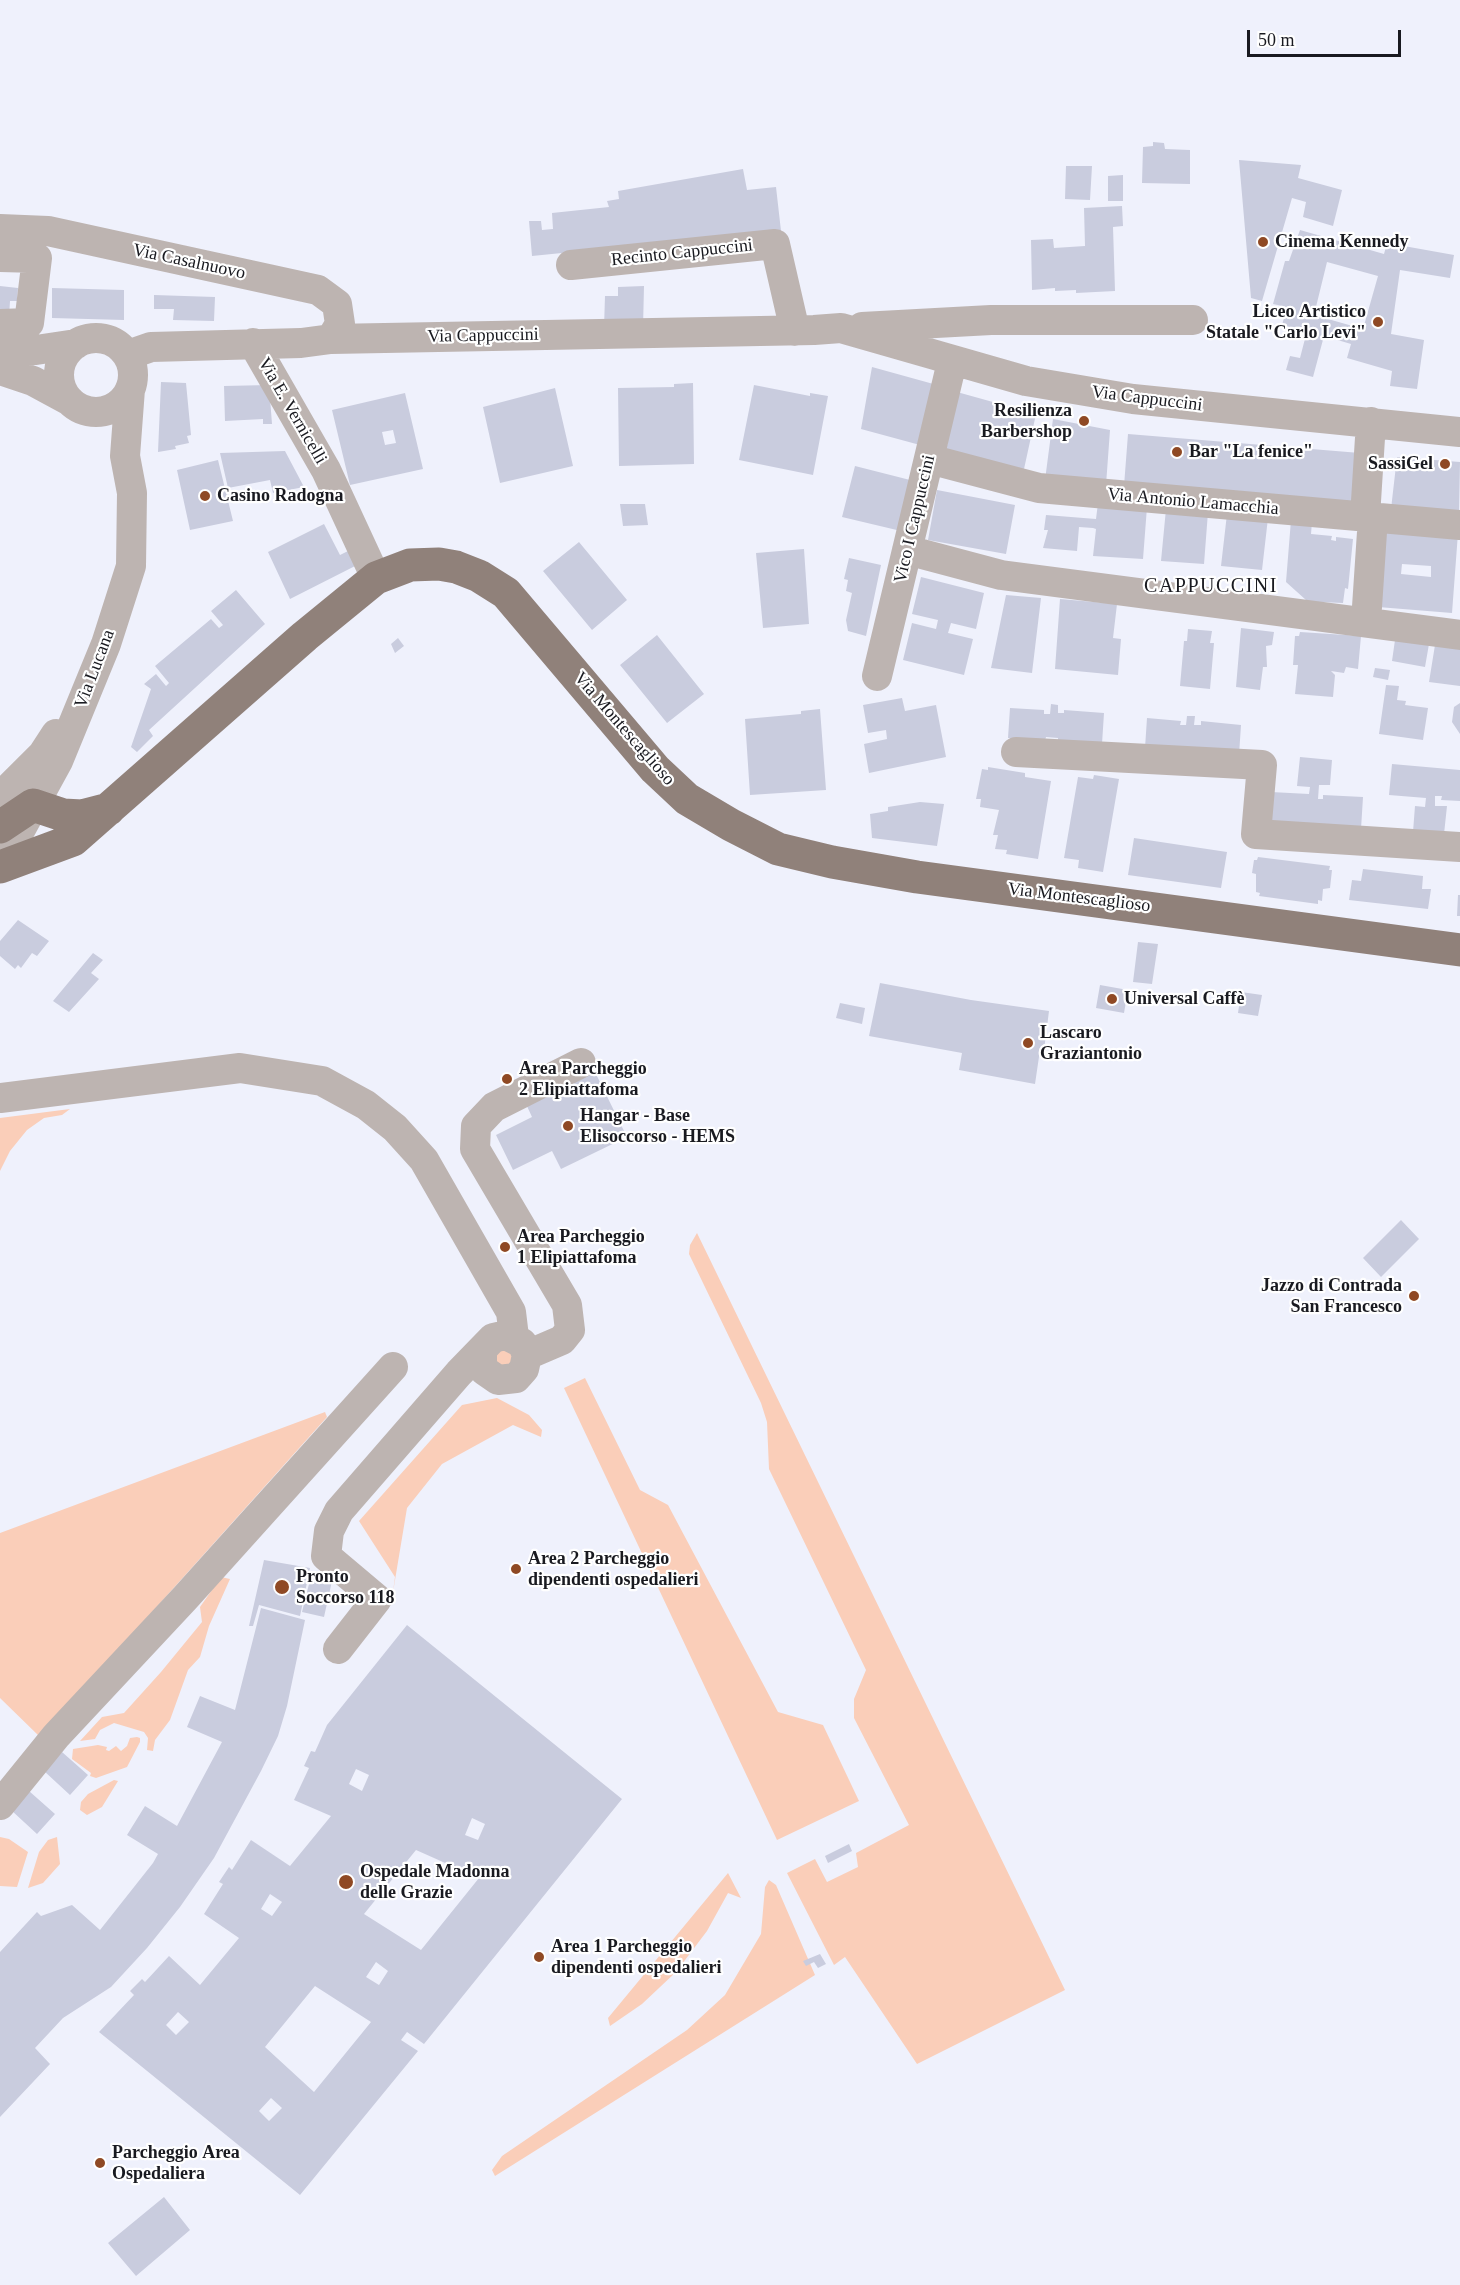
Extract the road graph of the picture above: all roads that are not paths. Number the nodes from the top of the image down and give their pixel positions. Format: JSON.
{"nodes":[{"id":1,"x":0,"y":229,"type":"edge"},
{"id":2,"x":0,"y":257,"type":"edge"},
{"id":3,"x":571,"y":265,"type":"dead end"},
{"id":4,"x":1193,"y":320,"type":"dead end"},
{"id":5,"x":0,"y":324,"type":"edge"},
{"id":6,"x":841,"y":328,"type":"junction"},
{"id":7,"x":795,"y":331,"type":"junction"},
{"id":8,"x":331,"y":339,"type":"junction"},
{"id":9,"x":253,"y":343,"type":"junction"},
{"id":10,"x":76,"y":344,"type":"junction"},
{"id":11,"x":0,"y":351,"type":"edge"},
{"id":12,"x":128,"y":355,"type":"junction"},
{"id":13,"x":952,"y":362,"type":"junction"},
{"id":14,"x":0,"y":370,"type":"edge"},
{"id":15,"x":130,"y":389,"type":"junction"},
{"id":16,"x":76,"y":405,"type":"junction"},
{"id":17,"x":1371,"y":423,"type":"junction"},
{"id":18,"x":1460,"y":432,"type":"edge"},
{"id":19,"x":125,"y":456,"type":"junction"},
{"id":20,"x":929,"y":459,"type":"junction"},
{"id":21,"x":1369,"y":517,"type":"junction"},
{"id":22,"x":1460,"y":525,"type":"edge"},
{"id":23,"x":907,"y":550,"type":"junction"},
{"id":24,"x":376,"y":578,"type":"junction"},
{"id":25,"x":1366,"y":622,"type":"junction"},
{"id":26,"x":1460,"y":635,"type":"edge"},
{"id":27,"x":877,"y":676,"type":"dead end"},
{"id":28,"x":86,"y":693,"type":"junction"},
{"id":29,"x":1016,"y":752,"type":"dead end"},
{"id":30,"x":0,"y":797,"type":"edge"},
{"id":31,"x":33,"y":805,"type":"junction"},
{"id":32,"x":109,"y":809,"type":"junction"},
{"id":33,"x":0,"y":827,"type":"edge"},
{"id":34,"x":1460,"y":848,"type":"edge"},
{"id":35,"x":0,"y":867,"type":"edge"},
{"id":36,"x":1460,"y":950,"type":"edge"},
{"id":37,"x":581,"y":1063,"type":"dead end"},
{"id":38,"x":0,"y":1098,"type":"edge"},
{"id":39,"x":505,"y":1350,"type":"junction"},
{"id":40,"x":393,"y":1367,"type":"dead end"},
{"id":41,"x":338,"y":1649,"type":"dead end"},
{"id":42,"x":0,"y":1805,"type":"edge"}],
"edges":[{"from":1,"to":8,"type":"street","name":"Via Casalnuovo"},
{"from":2,"to":5,"type":"street"},
{"from":3,"to":7,"type":"street","name":"Recinto Cappuccini"},
{"from":4,"to":6,"type":"street","name":"Via Cappuccini"},
{"from":6,"to":7,"type":"street","name":"Via Cappuccini"},
{"from":6,"to":13,"type":"street","name":"Via Cappuccini"},
{"from":7,"to":8,"type":"street","name":"Via Cappuccini"},
{"from":8,"to":9,"type":"street","name":"Via Cappuccini"},
{"from":9,"to":12,"type":"street","name":"Via Cappuccini"},
{"from":9,"to":24,"type":"street","name":"Via E. Vernicelli"},
{"from":10,"to":11,"type":"street"},
{"from":10,"to":12,"type":"street"},
{"from":10,"to":16,"type":"street"},
{"from":12,"to":15,"type":"street"},
{"from":13,"to":17,"type":"street","name":"Via Cappuccini"},
{"from":13,"to":20,"type":"street","name":"Vico I Cappuccini"},
{"from":14,"to":16,"type":"street","name":"Via Lucana"},
{"from":15,"to":16,"type":"street"},
{"from":15,"to":19,"type":"street","name":"Via Lucana"},
{"from":16,"to":19,"type":"street","name":"Via Lucana"},
{"from":17,"to":18,"type":"street","name":"Via Cappuccini"},
{"from":17,"to":21,"type":"street"},
{"from":19,"to":28,"type":"street","name":"Via Lucana"},
{"from":20,"to":21,"type":"street","name":"Via Antonio Lamacchia"},
{"from":20,"to":23,"type":"street","name":"Vico I Cappuccini"},
{"from":21,"to":22,"type":"street","name":"Via Antonio Lamacchia"},
{"from":21,"to":25,"type":"street"},
{"from":23,"to":25,"type":"street"},
{"from":23,"to":27,"type":"street","name":"Vico I Cappuccini"},
{"from":24,"to":32,"type":"main road","name":"Via Montescaglioso"},
{"from":24,"to":36,"type":"main road","name":"Via Montescaglioso"},
{"from":25,"to":26,"type":"street"},
{"from":28,"to":30,"type":"street"},
{"from":28,"to":31,"type":"street","name":"Via Lucana"},
{"from":29,"to":34,"type":"street"},
{"from":31,"to":32,"type":"main road","name":"Via Montescaglioso"},
{"from":31,"to":33,"type":"main road"},
{"from":31,"to":35,"type":"street","name":"Via Lucana"},
{"from":32,"to":35,"type":"main road","name":"Via Montescaglioso"},
{"from":37,"to":39,"type":"street"},
{"from":38,"to":39,"type":"street"},
{"from":39,"to":41,"type":"street"},
{"from":40,"to":42,"type":"street"}]}
